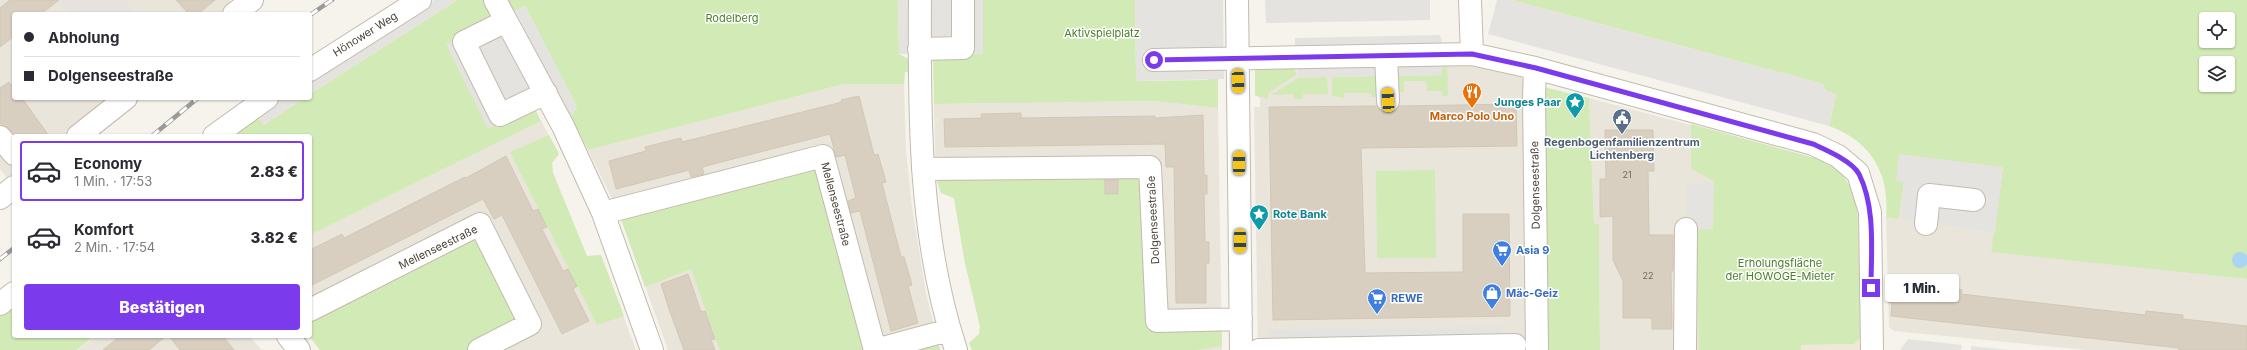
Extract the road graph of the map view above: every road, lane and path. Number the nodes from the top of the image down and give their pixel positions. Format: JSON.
{"nodes":[{"id":1,"x":252,"y":0,"type":"edge"},
{"id":2,"x":420,"y":0,"type":"edge"},
{"id":3,"x":495,"y":0,"type":"edge"},
{"id":4,"x":920,"y":0,"type":"edge"},
{"id":5,"x":963,"y":0,"type":"edge"},
{"id":6,"x":1237,"y":0,"type":"edge"},
{"id":7,"x":1470,"y":0,"type":"edge"},
{"id":8,"x":237,"y":12,"type":"edge"},
{"id":9,"x":506,"y":21,"type":"junction"},
{"id":10,"x":920,"y":49,"type":"junction"},
{"id":11,"x":1472,"y":54,"type":"junction"},
{"id":12,"x":1386,"y":56,"type":"junction"},
{"id":13,"x":1237,"y":58,"type":"junction"},
{"id":14,"x":1154,"y":60,"type":"dead end"},
{"id":15,"x":1536,"y":68,"type":"junction"},
{"id":16,"x":312,"y":69,"type":"edge"},
{"id":17,"x":546,"y":93,"type":"junction"},
{"id":18,"x":123,"y":100,"type":"edge"},
{"id":19,"x":264,"y":100,"type":"edge"},
{"id":20,"x":1388,"y":100,"type":"dead end"},
{"id":21,"x":81,"y":134,"type":"edge"},
{"id":22,"x":217,"y":134,"type":"edge"},
{"id":23,"x":0,"y":137,"type":"edge"},
{"id":24,"x":12,"y":152,"type":"edge"},
{"id":25,"x":923,"y":169,"type":"junction"},
{"id":26,"x":12,"y":189,"type":"edge"},
{"id":27,"x":0,"y":198,"type":"edge"},
{"id":28,"x":1974,"y":200,"type":"dead end"},
{"id":29,"x":603,"y":213,"type":"junction"},
{"id":30,"x":1926,"y":224,"type":"dead end"},
{"id":31,"x":1686,"y":229,"type":"dead end"},
{"id":32,"x":12,"y":295,"type":"edge"},
{"id":33,"x":0,"y":304,"type":"edge"},
{"id":34,"x":312,"y":309,"type":"edge"},
{"id":35,"x":1241,"y":319,"type":"junction"},
{"id":36,"x":290,"y":338,"type":"edge"},
{"id":37,"x":953,"y":340,"type":"edge"},
{"id":38,"x":1516,"y":345,"type":"dead end"},
{"id":39,"x":1685,"y":349,"type":"dead end"},
{"id":40,"x":299,"y":350,"type":"edge"},
{"id":41,"x":479,"y":350,"type":"edge"},
{"id":42,"x":652,"y":350,"type":"edge"},
{"id":43,"x":1241,"y":350,"type":"edge"},
{"id":44,"x":1259,"y":350,"type":"edge"},
{"id":45,"x":1537,"y":350,"type":"edge"},
{"id":46,"x":1872,"y":350,"type":"edge"}],
"edges":[{"from":1,"to":8,"type":"street"},
{"from":2,"to":16,"type":"street","name":"Hönower Weg"},
{"from":3,"to":9,"type":"street"},
{"from":4,"to":10,"type":"street","name":"Mellenseestraße"},
{"from":5,"to":10,"type":"street"},
{"from":6,"to":13,"type":"street"},
{"from":7,"to":11,"type":"street"},
{"from":9,"to":17,"type":"street"},
{"from":9,"to":17,"type":"street"},
{"from":10,"to":25,"type":"street","name":"Mellenseestraße"},
{"from":11,"to":12,"type":"street"},
{"from":11,"to":15,"type":"street"},
{"from":12,"to":13,"type":"street"},
{"from":12,"to":20,"type":"street"},
{"from":13,"to":14,"type":"street"},
{"from":13,"to":35,"type":"street"},
{"from":15,"to":45,"type":"street","name":"Dolgenseestraße"},
{"from":15,"to":46,"type":"street"},
{"from":17,"to":29,"type":"street"},
{"from":18,"to":21,"type":"street"},
{"from":19,"to":22,"type":"street"},
{"from":23,"to":24,"type":"street"},
{"from":25,"to":35,"type":"street","name":"Dolgenseestraße"},
{"from":25,"to":37,"type":"street","name":"Mellenseestraße"},
{"from":26,"to":27,"type":"street"},
{"from":28,"to":30,"type":"street"},
{"from":29,"to":37,"type":"street","name":"Mellenseestraße"},
{"from":29,"to":42,"type":"street"},
{"from":31,"to":39,"type":"street"},
{"from":32,"to":33,"type":"street"},
{"from":34,"to":41,"type":"street","name":"Mellenseestraße"},
{"from":35,"to":43,"type":"street"},
{"from":36,"to":40,"type":"street"},
{"from":38,"to":44,"type":"street"}]}
